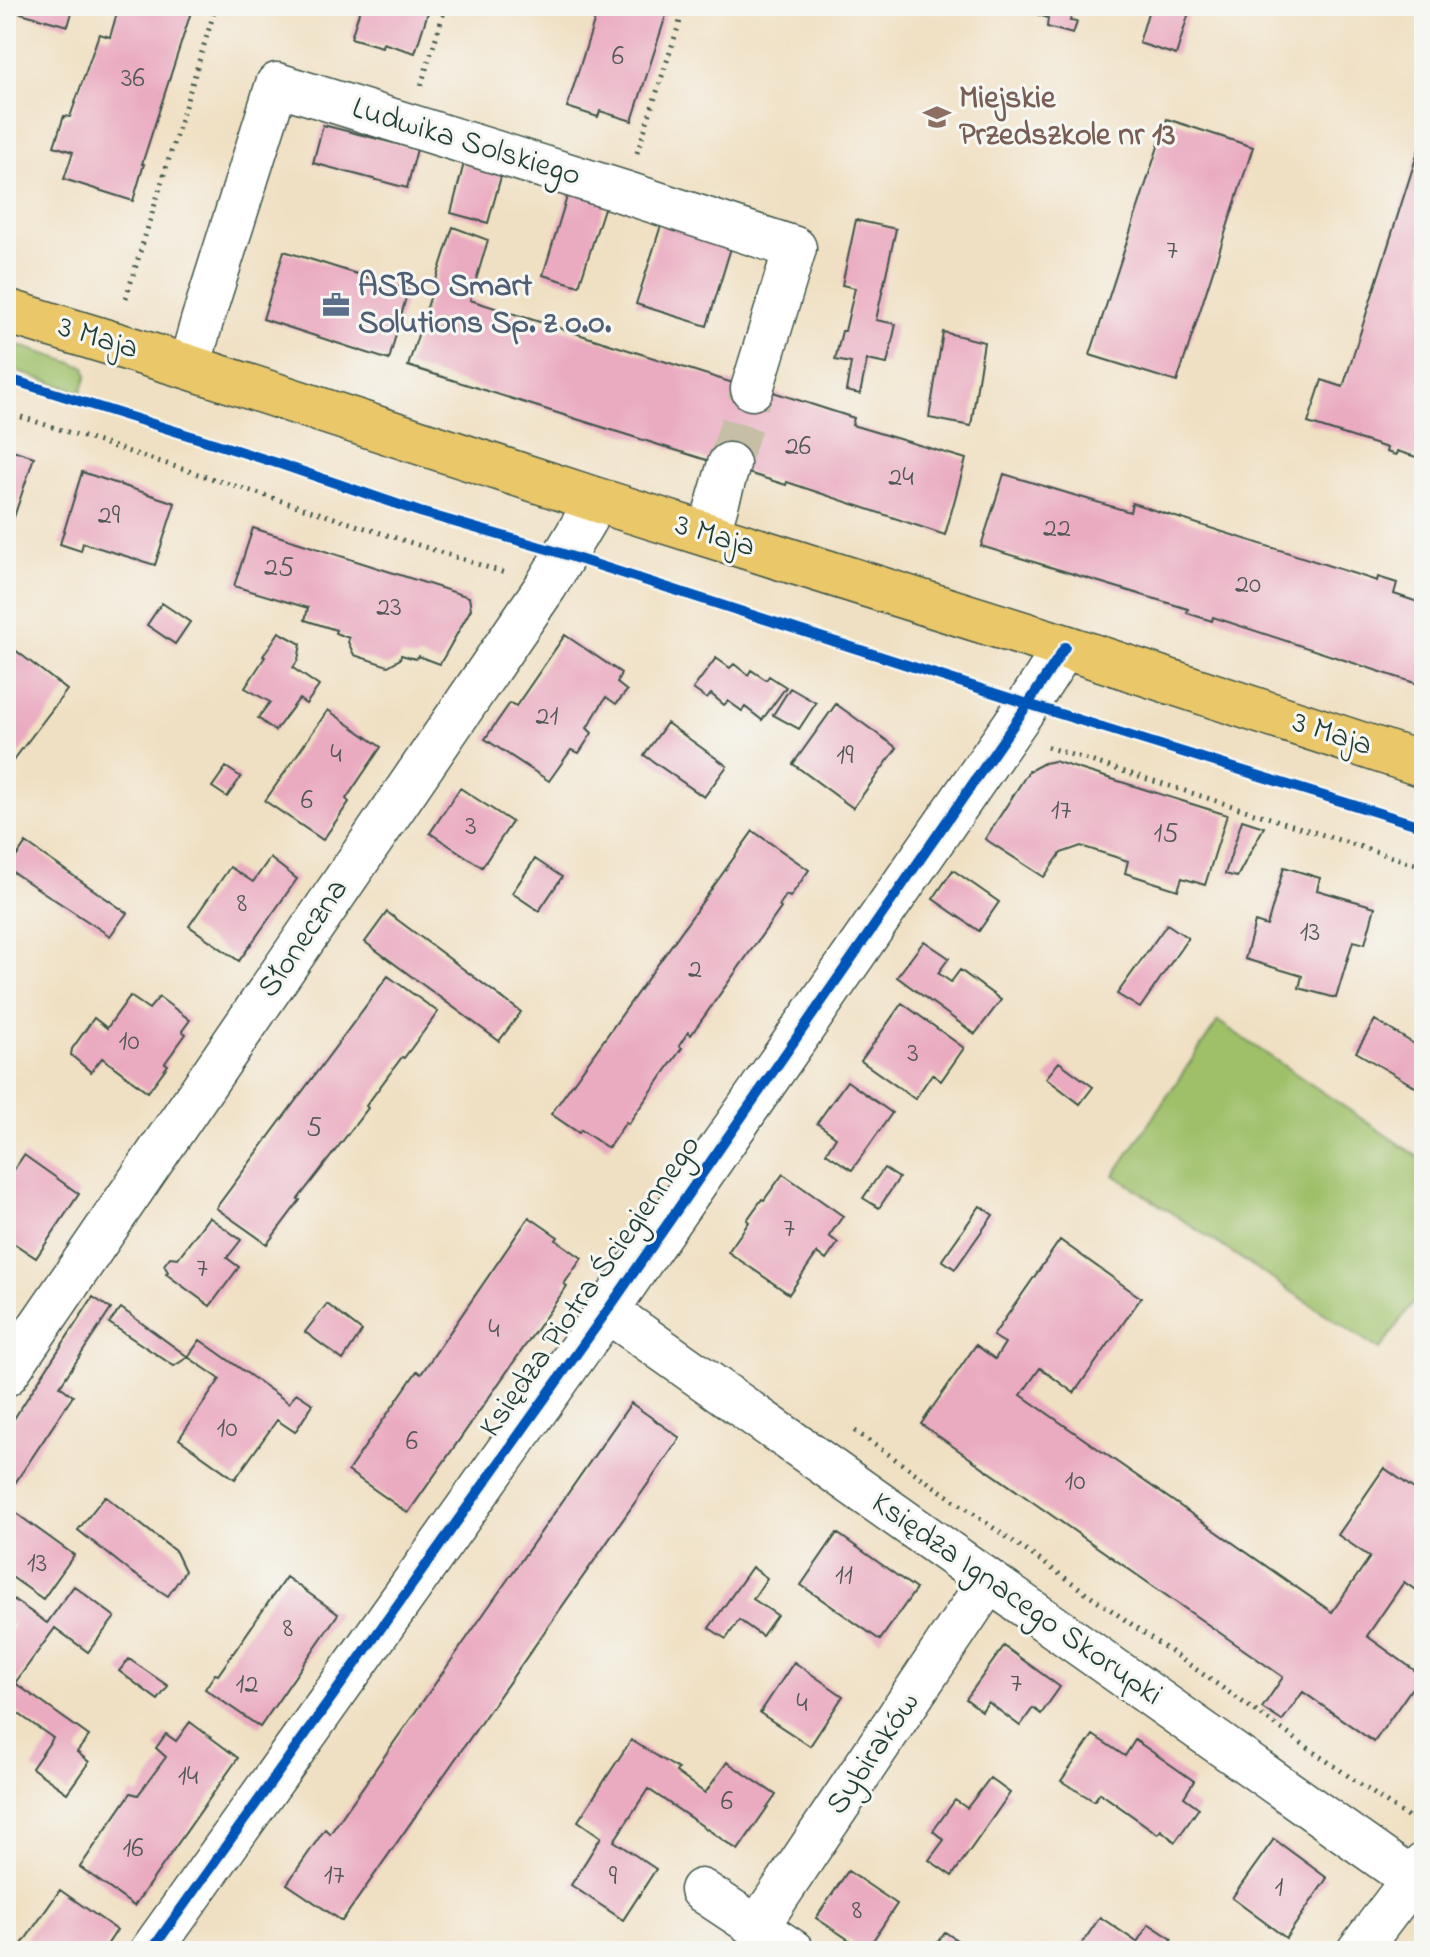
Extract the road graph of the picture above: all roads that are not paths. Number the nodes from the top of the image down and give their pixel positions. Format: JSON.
{"nodes":[{"id":1,"x":6,"y":311,"type":"edge"},
{"id":2,"x":189,"y":367,"type":"junction"},
{"id":3,"x":752,"y":389,"type":"tunnel mouth"},
{"id":4,"x":729,"y":464,"type":"tunnel mouth"},
{"id":5,"x":597,"y":500,"type":"junction"},
{"id":6,"x":708,"y":535,"type":"junction"},
{"id":7,"x":1065,"y":647,"type":"junction"},
{"id":8,"x":1424,"y":765,"type":"edge"},
{"id":9,"x":607,"y":1311,"type":"junction"},
{"id":10,"x":6,"y":1375,"type":"edge"},
{"id":11,"x":989,"y":1581,"type":"junction"},
{"id":12,"x":1420,"y":1877,"type":"edge"},
{"id":13,"x":701,"y":1890,"type":"dead end"},
{"id":14,"x":758,"y":1926,"type":"junction"},
{"id":15,"x":151,"y":1951,"type":"edge"},
{"id":16,"x":793,"y":1951,"type":"edge"},
{"id":17,"x":1358,"y":1951,"type":"edge"}],
"edges":[{"from":1,"to":2,"type":"main road","name":"3 Maja"},
{"from":2,"to":3,"type":"street","name":"Ludwika Solskiego"},
{"from":2,"to":5,"type":"main road","name":"3 Maja"},
{"from":4,"to":6,"type":"street"},
{"from":5,"to":6,"type":"main road","name":"3 Maja"},
{"from":5,"to":10,"type":"street","name":"Słoneczna"},
{"from":6,"to":7,"type":"main road","name":"3 Maja"},
{"from":7,"to":8,"type":"main road","name":"3 Maja"},
{"from":7,"to":9,"type":"street","name":"Księdza Piotra Ściegiennego"},
{"from":9,"to":11,"type":"street","name":"Księdza Ignacego Skorupki"},
{"from":9,"to":15,"type":"street","name":"Księdza Piotra Ściegiennego"},
{"from":11,"to":12,"type":"street","name":"Księdza Ignacego Skorupki"},
{"from":11,"to":14,"type":"street","name":"Sybiraków"},
{"from":12,"to":17,"type":"street"},
{"from":13,"to":14,"type":"street"},
{"from":14,"to":16,"type":"street"}]}
